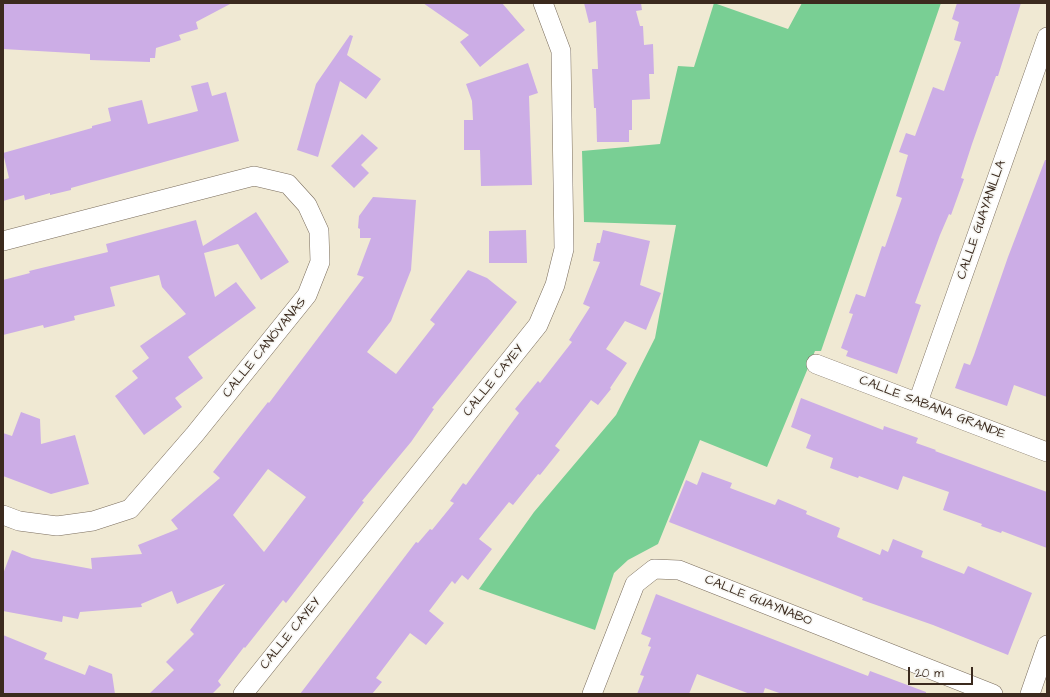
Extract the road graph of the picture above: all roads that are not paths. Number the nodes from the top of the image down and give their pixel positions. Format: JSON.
{"nodes":[{"id":1,"x":544,"y":3,"type":"edge"},
{"id":2,"x":1047,"y":37,"type":"edge"},
{"id":3,"x":3,"y":241,"type":"edge"},
{"id":4,"x":816,"y":364,"type":"dead end"},
{"id":5,"x":918,"y":402,"type":"junction"},
{"id":6,"x":1047,"y":452,"type":"edge"},
{"id":7,"x":3,"y":514,"type":"edge"},
{"id":8,"x":1047,"y":645,"type":"edge"},
{"id":9,"x":243,"y":694,"type":"edge"},
{"id":10,"x":592,"y":694,"type":"edge"},
{"id":11,"x":993,"y":694,"type":"edge"},
{"id":12,"x":1030,"y":694,"type":"edge"}],
"edges":[{"from":1,"to":9,"type":"street","name":"CALLE CAYEY"},
{"from":2,"to":5,"type":"street","name":"CALLE GUAYANILLA"},
{"from":3,"to":7,"type":"street","name":"CALLE CANÓVANAS"},
{"from":4,"to":5,"type":"street","name":"CALLE SABANA GRANDE"},
{"from":5,"to":6,"type":"street","name":"CALLE SABANA GRANDE"},
{"from":8,"to":12,"type":"street"},
{"from":10,"to":11,"type":"street","name":"CALLE GUAYNABO"}]}
